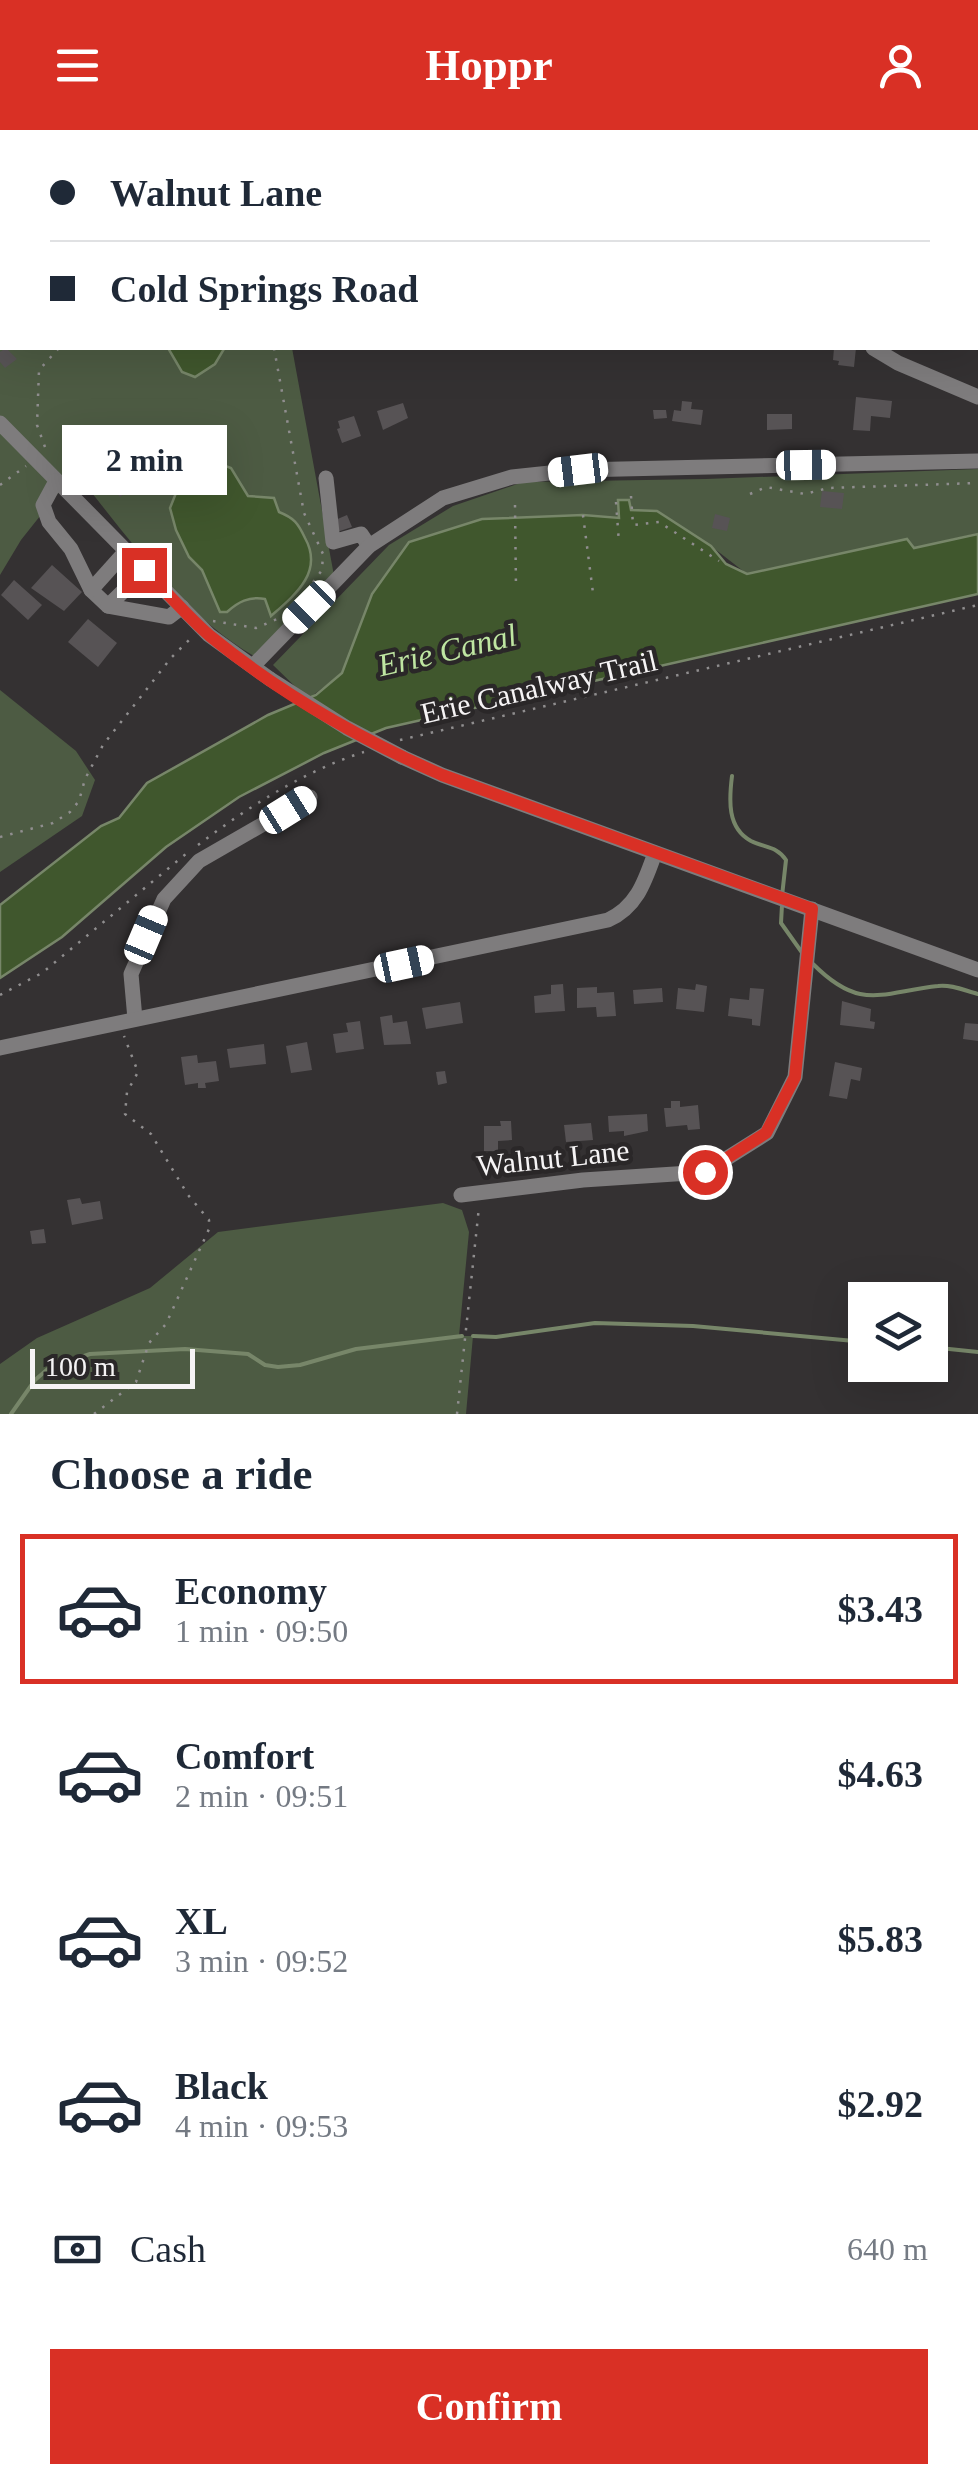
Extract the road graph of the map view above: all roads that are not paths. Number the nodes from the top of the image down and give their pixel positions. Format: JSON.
{"nodes":[{"id":1,"x":877,"y":350,"type":"edge"},
{"id":2,"x":978,"y":397,"type":"edge"},
{"id":3,"x":0,"y":423,"type":"edge"},
{"id":4,"x":978,"y":461,"type":"edge"},
{"id":5,"x":326,"y":478,"type":"dead end"},
{"id":6,"x":56,"y":480,"type":"junction"},
{"id":7,"x":369,"y":546,"type":"junction"},
{"id":8,"x":126,"y":551,"type":"junction"},
{"id":9,"x":144,"y":570,"type":"junction"},
{"id":10,"x":91,"y":590,"type":"junction"},
{"id":11,"x":108,"y":606,"type":"junction"},
{"id":12,"x":182,"y":607,"type":"junction"},
{"id":13,"x":254,"y":666,"type":"junction"},
{"id":14,"x":310,"y":797,"type":"dead end"},
{"id":15,"x":655,"y":853,"type":"junction"},
{"id":16,"x":812,"y":909,"type":"junction"},
{"id":17,"x":978,"y":970,"type":"edge"},
{"id":18,"x":135,"y":1018,"type":"junction"},
{"id":19,"x":0,"y":1048,"type":"edge"},
{"id":20,"x":462,"y":1195,"type":"dead end"}],
"edges":[{"from":1,"to":2,"type":"street"},
{"from":3,"to":6,"type":"street"},
{"from":4,"to":7,"type":"street"},
{"from":5,"to":7,"type":"street"},
{"from":6,"to":8,"type":"street"},
{"from":6,"to":10,"type":"street"},
{"from":7,"to":13,"type":"street"},
{"from":8,"to":9,"type":"street"},
{"from":8,"to":10,"type":"street"},
{"from":9,"to":11,"type":"street"},
{"from":9,"to":12,"type":"street"},
{"from":10,"to":11,"type":"street"},
{"from":11,"to":12,"type":"street"},
{"from":12,"to":13,"type":"street"},
{"from":13,"to":15,"type":"street","bridge":true},
{"from":14,"to":18,"type":"street"},
{"from":15,"to":16,"type":"street"},
{"from":15,"to":18,"type":"street"},
{"from":16,"to":17,"type":"street"},
{"from":16,"to":20,"type":"street","name":"Walnut Lane"},
{"from":18,"to":19,"type":"street"}]}
